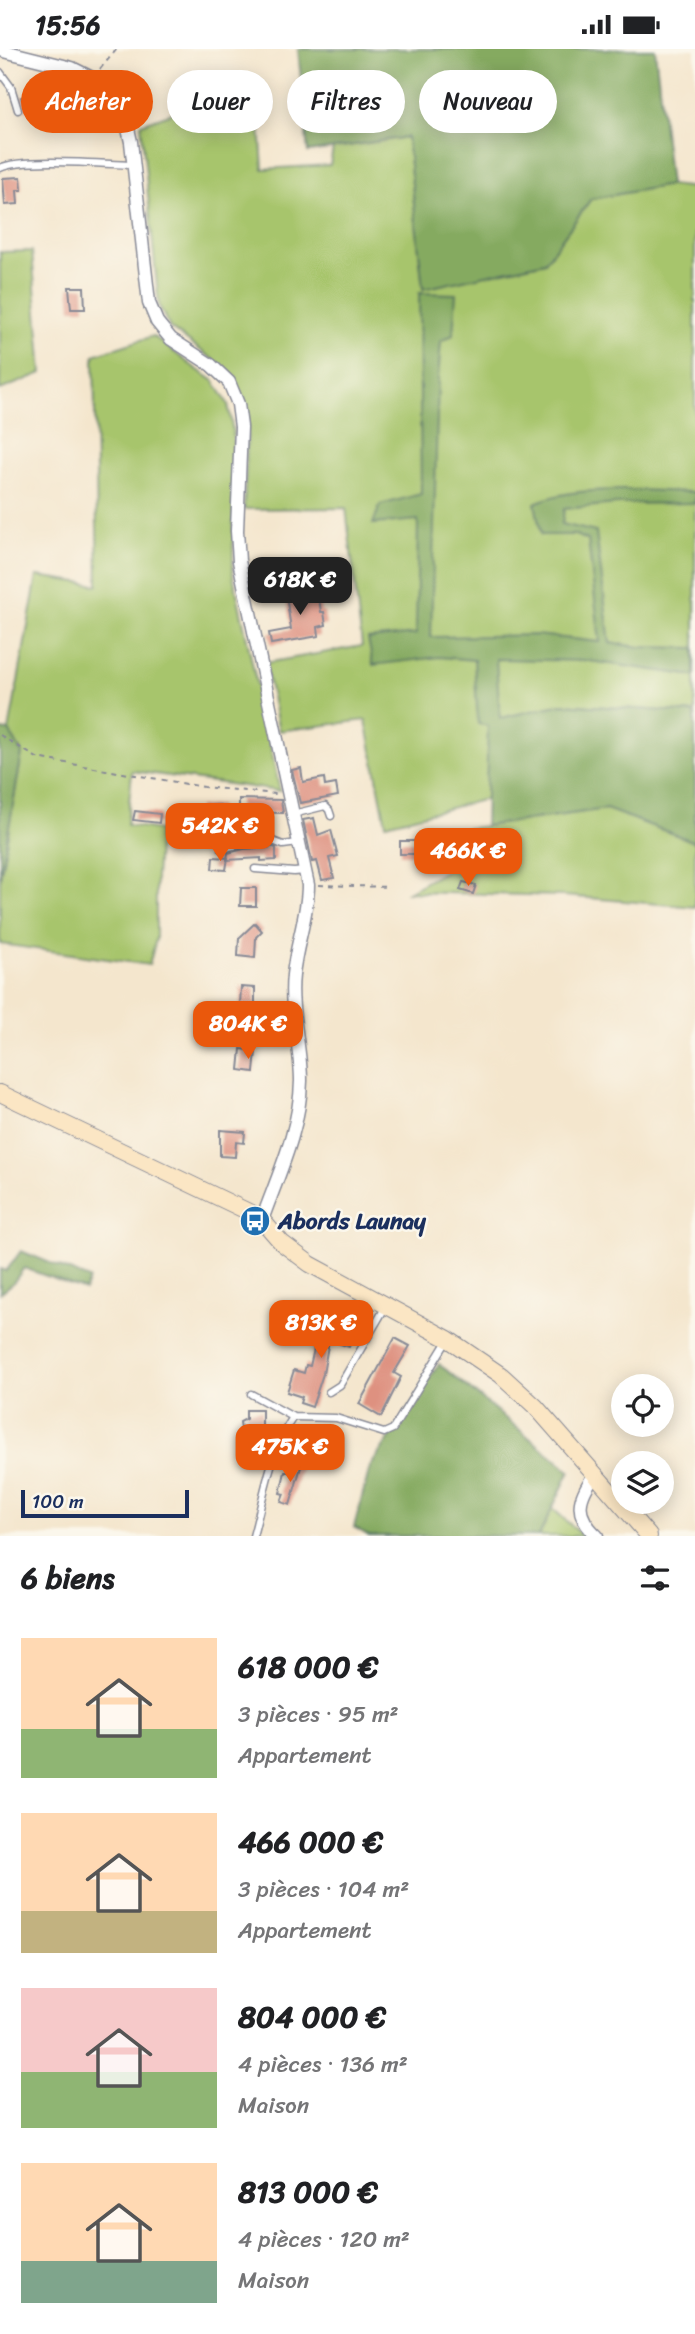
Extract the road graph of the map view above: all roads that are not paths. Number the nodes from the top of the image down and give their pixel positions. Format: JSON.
{"nodes":[{"id":1,"x":0,"y":50,"type":"edge"},
{"id":2,"x":0,"y":72,"type":"edge"},
{"id":3,"x":18,"y":110,"type":"dead end"},
{"id":4,"x":133,"y":165,"type":"junction"},
{"id":5,"x":0,"y":168,"type":"edge"},
{"id":6,"x":293,"y":814,"type":"junction"},
{"id":7,"x":331,"y":816,"type":"dead end"},
{"id":8,"x":265,"y":822,"type":"dead end"},
{"id":9,"x":265,"y":838,"type":"junction"},
{"id":10,"x":299,"y":843,"type":"junction"},
{"id":11,"x":222,"y":849,"type":"dead end"},
{"id":12,"x":255,"y":869,"type":"dead end"},
{"id":13,"x":305,"y":871,"type":"junction"},
{"id":14,"x":0,"y":1093,"type":"edge"},
{"id":15,"x":262,"y":1220,"type":"junction"},
{"id":16,"x":387,"y":1304,"type":"junction"},
{"id":17,"x":448,"y":1339,"type":"junction"},
{"id":18,"x":330,"y":1392,"type":"dead end"},
{"id":19,"x":251,"y":1394,"type":"dead end"},
{"id":20,"x":293,"y":1417,"type":"junction"},
{"id":21,"x":595,"y":1474,"type":"junction"},
{"id":22,"x":253,"y":1536,"type":"edge"},
{"id":23,"x":597,"y":1536,"type":"edge"},
{"id":24,"x":649,"y":1536,"type":"edge"}],
"edges":[{"from":1,"to":4,"type":"street"},
{"from":2,"to":3,"type":"lane"},
{"from":4,"to":5,"type":"lane"},
{"from":4,"to":6,"type":"street"},
{"from":6,"to":7,"type":"lane"},
{"from":6,"to":10,"type":"street"},
{"from":8,"to":9,"type":"lane"},
{"from":9,"to":10,"type":"lane"},
{"from":9,"to":11,"type":"lane"},
{"from":10,"to":13,"type":"street"},
{"from":12,"to":13,"type":"lane"},
{"from":13,"to":15,"type":"street"},
{"from":14,"to":15,"type":"street"},
{"from":15,"to":16,"type":"street"},
{"from":16,"to":17,"type":"street"},
{"from":16,"to":18,"type":"lane"},
{"from":17,"to":20,"type":"lane"},
{"from":17,"to":21,"type":"street"},
{"from":19,"to":20,"type":"lane"},
{"from":20,"to":22,"type":"lane"},
{"from":21,"to":23,"type":"street"},
{"from":21,"to":24,"type":"street"}]}
